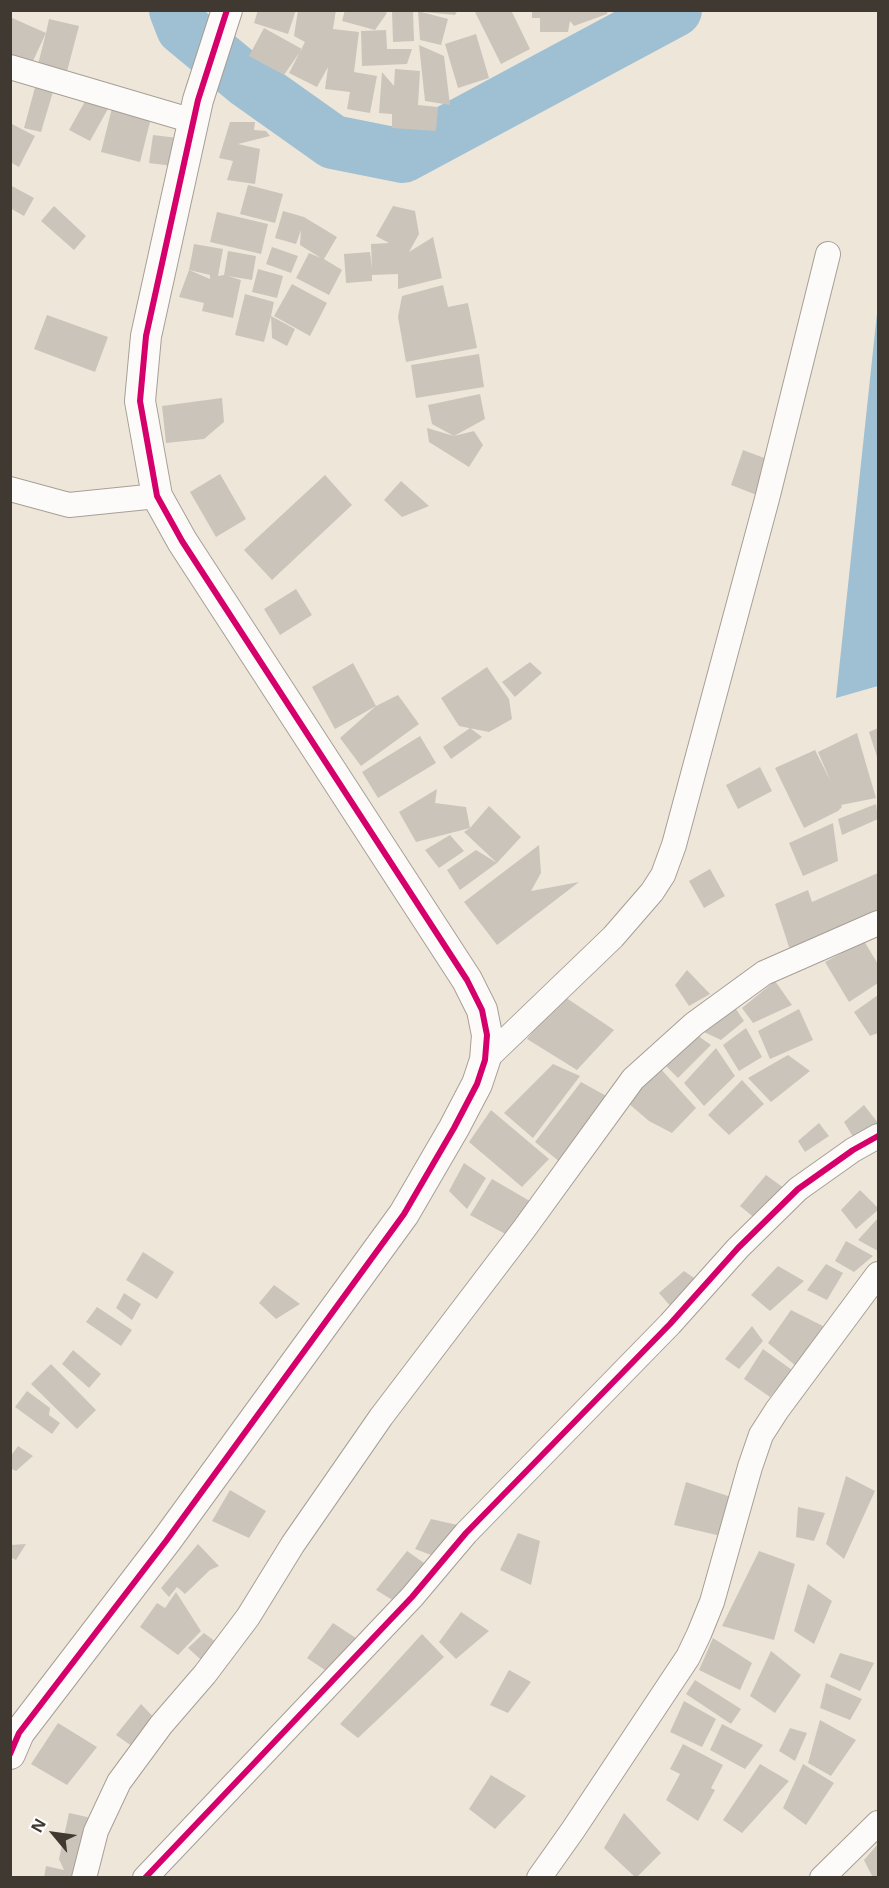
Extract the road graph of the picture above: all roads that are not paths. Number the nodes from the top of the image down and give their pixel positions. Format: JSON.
{"nodes":[{"id":1,"x":227,"y":10,"type":"edge"},
{"id":2,"x":10,"y":67,"type":"edge"},
{"id":3,"x":196,"y":111,"type":"junction"},
{"id":4,"x":828,"y":254,"type":"dead end"},
{"id":5,"x":10,"y":489,"type":"edge"},
{"id":6,"x":157,"y":496,"type":"junction"},
{"id":7,"x":879,"y":923,"type":"edge"},
{"id":8,"x":486,"y":1060,"type":"junction"},
{"id":9,"x":879,"y":1136,"type":"edge"},
{"id":10,"x":879,"y":1274,"type":"edge"},
{"id":11,"x":10,"y":1754,"type":"edge"},
{"id":12,"x":879,"y":1823,"type":"edge"},
{"id":13,"x":84,"y":1878,"type":"edge"},
{"id":14,"x":145,"y":1878,"type":"edge"},
{"id":15,"x":539,"y":1878,"type":"edge"},
{"id":16,"x":822,"y":1878,"type":"edge"}],
"edges":[{"from":1,"to":3,"type":"street"},
{"from":2,"to":3,"type":"street"},
{"from":3,"to":6,"type":"street"},
{"from":4,"to":8,"type":"street"},
{"from":5,"to":6,"type":"street"},
{"from":6,"to":8,"type":"street"},
{"from":7,"to":13,"type":"street"},
{"from":8,"to":11,"type":"street"},
{"from":9,"to":14,"type":"street"},
{"from":10,"to":15,"type":"street"},
{"from":12,"to":16,"type":"street"}]}
